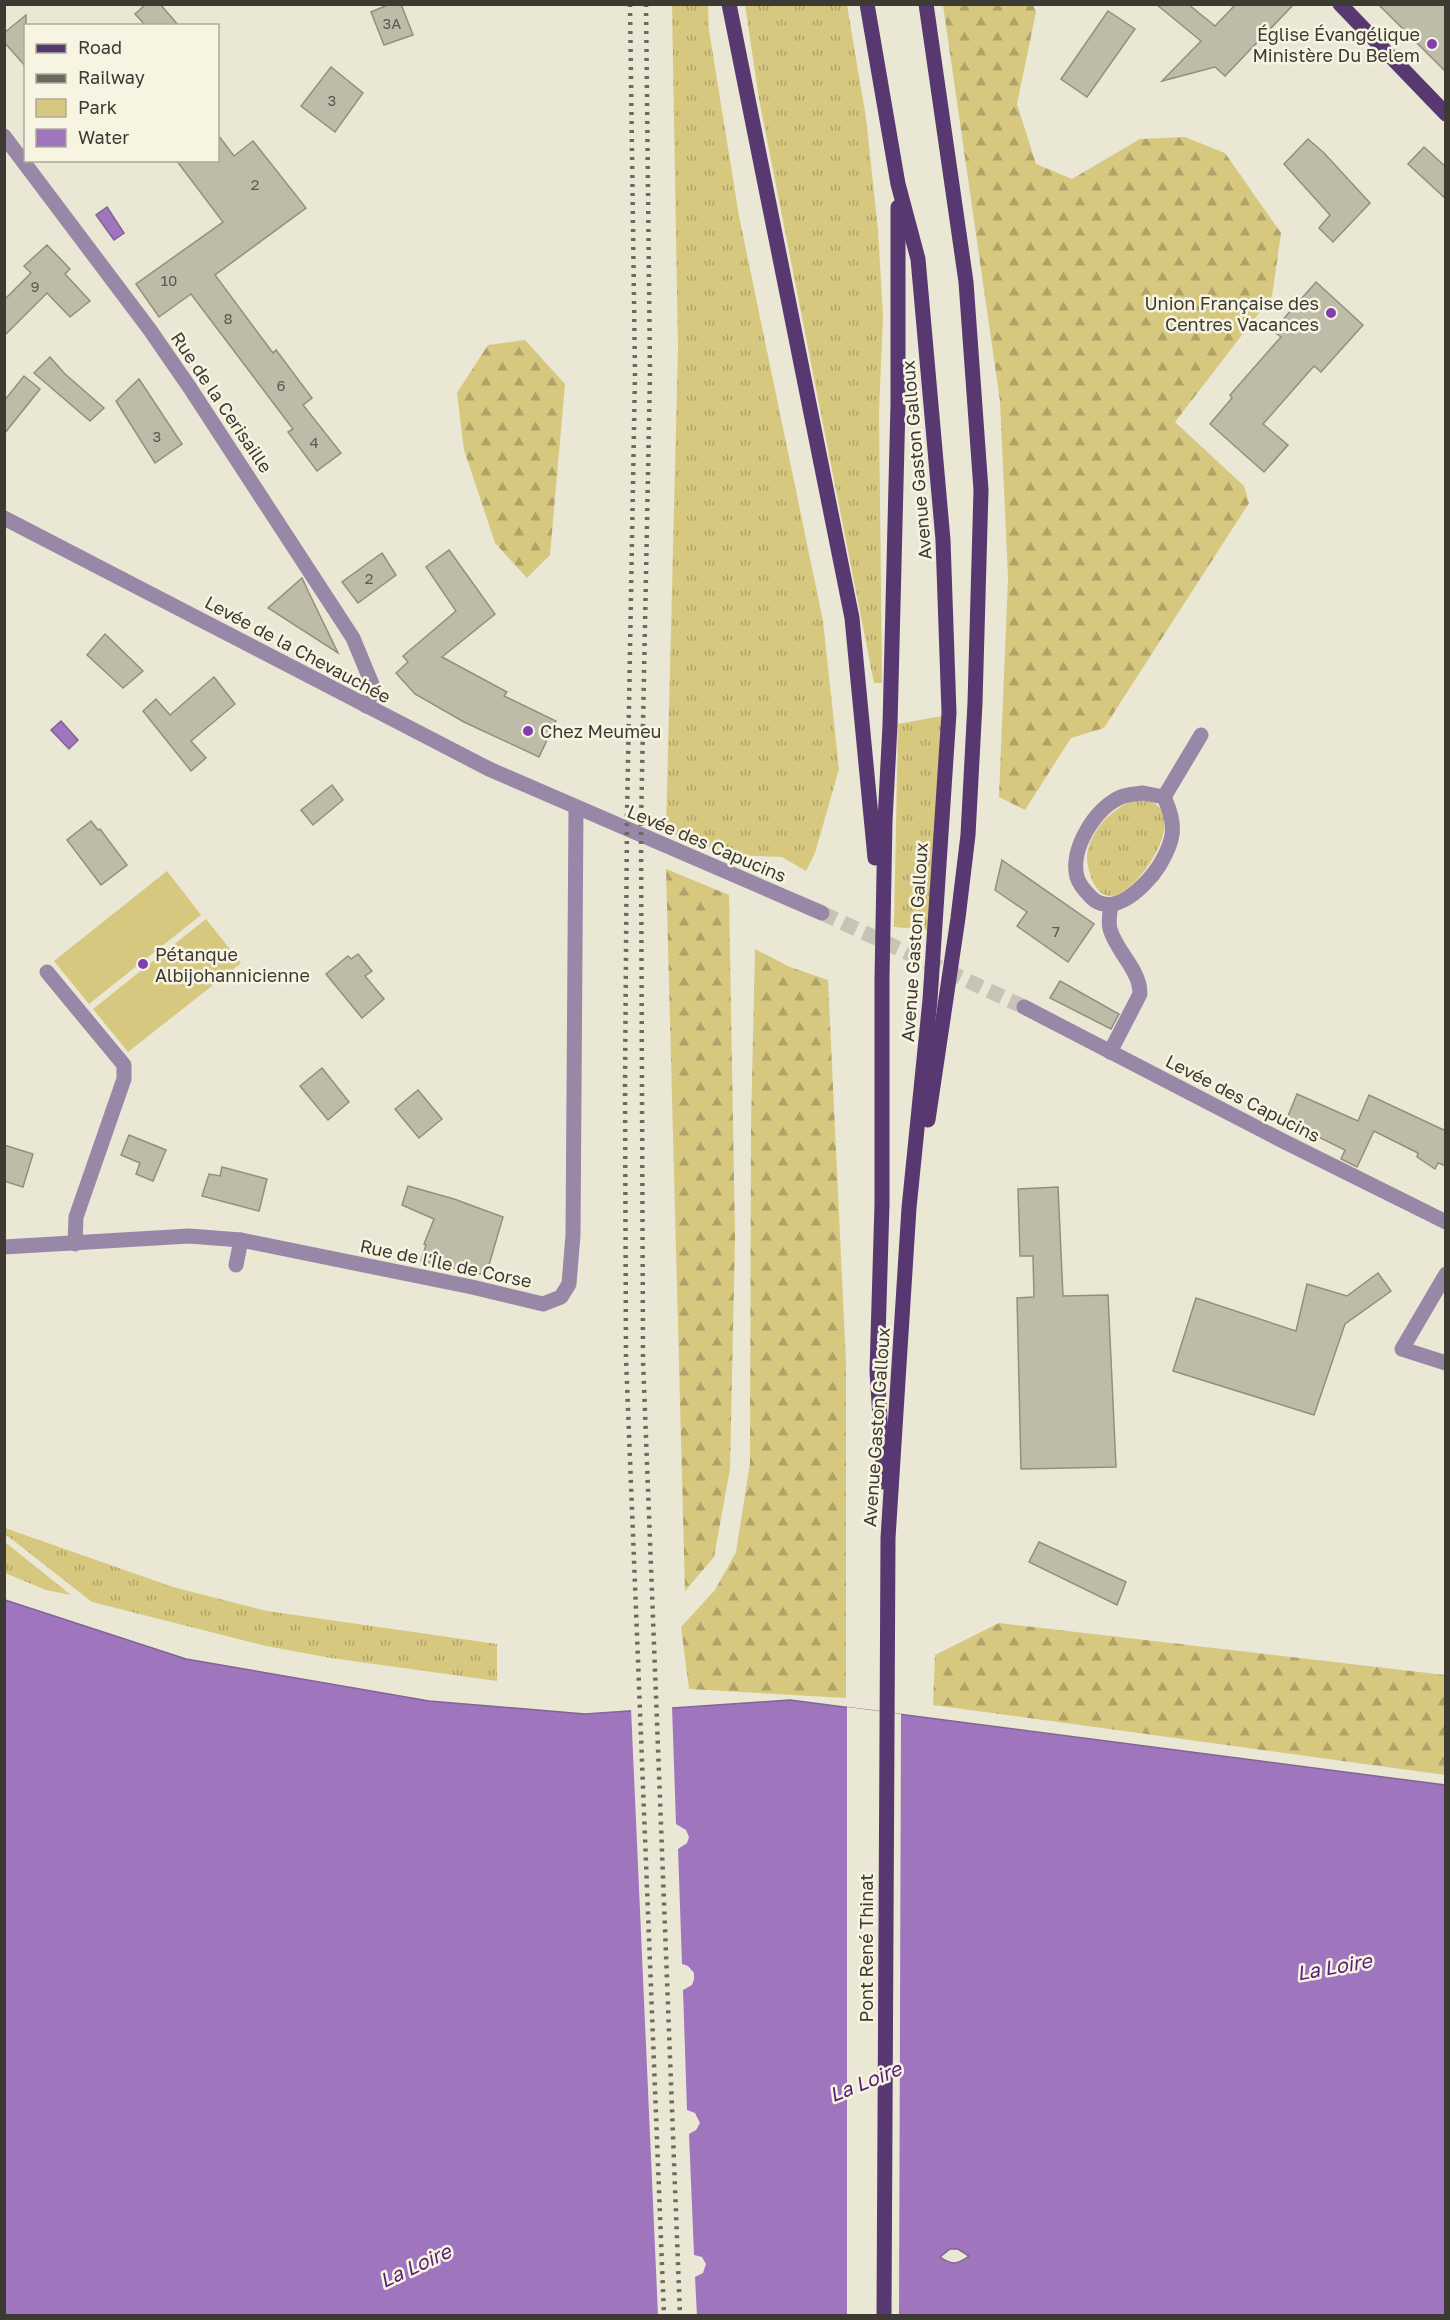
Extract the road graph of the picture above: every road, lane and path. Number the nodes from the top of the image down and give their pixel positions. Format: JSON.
{"nodes":[{"id":1,"x":729,"y":4,"type":"edge"},
{"id":2,"x":867,"y":4,"type":"edge"},
{"id":3,"x":926,"y":4,"type":"edge"},
{"id":4,"x":1340,"y":4,"type":"edge"},
{"id":5,"x":1446,"y":114,"type":"edge"},
{"id":6,"x":4,"y":136,"type":"edge"},
{"id":7,"x":898,"y":184,"type":"junction"},
{"id":8,"x":4,"y":518,"type":"edge"},
{"id":9,"x":366,"y":706,"type":"junction"},
{"id":10,"x":1201,"y":735,"type":"dead end"},
{"id":11,"x":1164,"y":797,"type":"junction"},
{"id":12,"x":576,"y":808,"type":"junction"},
{"id":13,"x":1111,"y":905,"type":"junction"},
{"id":14,"x":822,"y":913,"type":"tunnel mouth"},
{"id":15,"x":47,"y":972,"type":"dead end"},
{"id":16,"x":882,"y":978,"type":"junction"},
{"id":17,"x":1024,"y":1007,"type":"tunnel mouth"},
{"id":18,"x":1110,"y":1052,"type":"junction"},
{"id":19,"x":909,"y":1208,"type":"junction"},
{"id":20,"x":1446,"y":1222,"type":"edge"},
{"id":21,"x":242,"y":1240,"type":"junction"},
{"id":22,"x":75,"y":1244,"type":"junction"},
{"id":23,"x":7,"y":1245,"type":"edge"},
{"id":24,"x":236,"y":1265,"type":"dead end"},
{"id":25,"x":1446,"y":1274,"type":"edge"},
{"id":26,"x":1446,"y":1363,"type":"edge"},
{"id":27,"x":888,"y":1538,"type":"junction"},
{"id":28,"x":884,"y":2316,"type":"edge"}],
"edges":[{"from":1,"to":16,"type":"main road"},
{"from":2,"to":7,"type":"main road","name":"Avenue Gaston Galloux"},
{"from":3,"to":19,"type":"main road"},
{"from":4,"to":5,"type":"main road"},
{"from":6,"to":9,"type":"street","name":"Rue de la Cerisaille"},
{"from":7,"to":16,"type":"main road","name":"Avenue Gaston Galloux"},
{"from":7,"to":19,"type":"main road","name":"Avenue Gaston Galloux"},
{"from":8,"to":9,"type":"street","name":"Levée de la Chevauchée"},
{"from":9,"to":12,"type":"street","name":"Levée de la Chevauchée"},
{"from":10,"to":11,"type":"street"},
{"from":11,"to":13,"type":"street"},
{"from":11,"to":13,"type":"street"},
{"from":12,"to":14,"type":"street","name":"Levée des Capucins"},
{"from":12,"to":21,"type":"street","name":"Rue de l'Île de Corse"},
{"from":13,"to":18,"type":"street"},
{"from":15,"to":22,"type":"street"},
{"from":16,"to":27,"type":"main road","name":"Avenue Gaston Galloux"},
{"from":17,"to":18,"type":"street","name":"Levée des Capucins"},
{"from":18,"to":20,"type":"street","name":"Levée des Capucins"},
{"from":19,"to":27,"type":"main road","name":"Avenue Gaston Galloux"},
{"from":21,"to":22,"type":"street","name":"Rue de l'Île de Corse"},
{"from":21,"to":24,"type":"street"},
{"from":22,"to":23,"type":"street","name":"Rue de l'Île de Corse"},
{"from":25,"to":26,"type":"street"},
{"from":27,"to":28,"type":"main road","name":"Pont René Thinat"}]}
